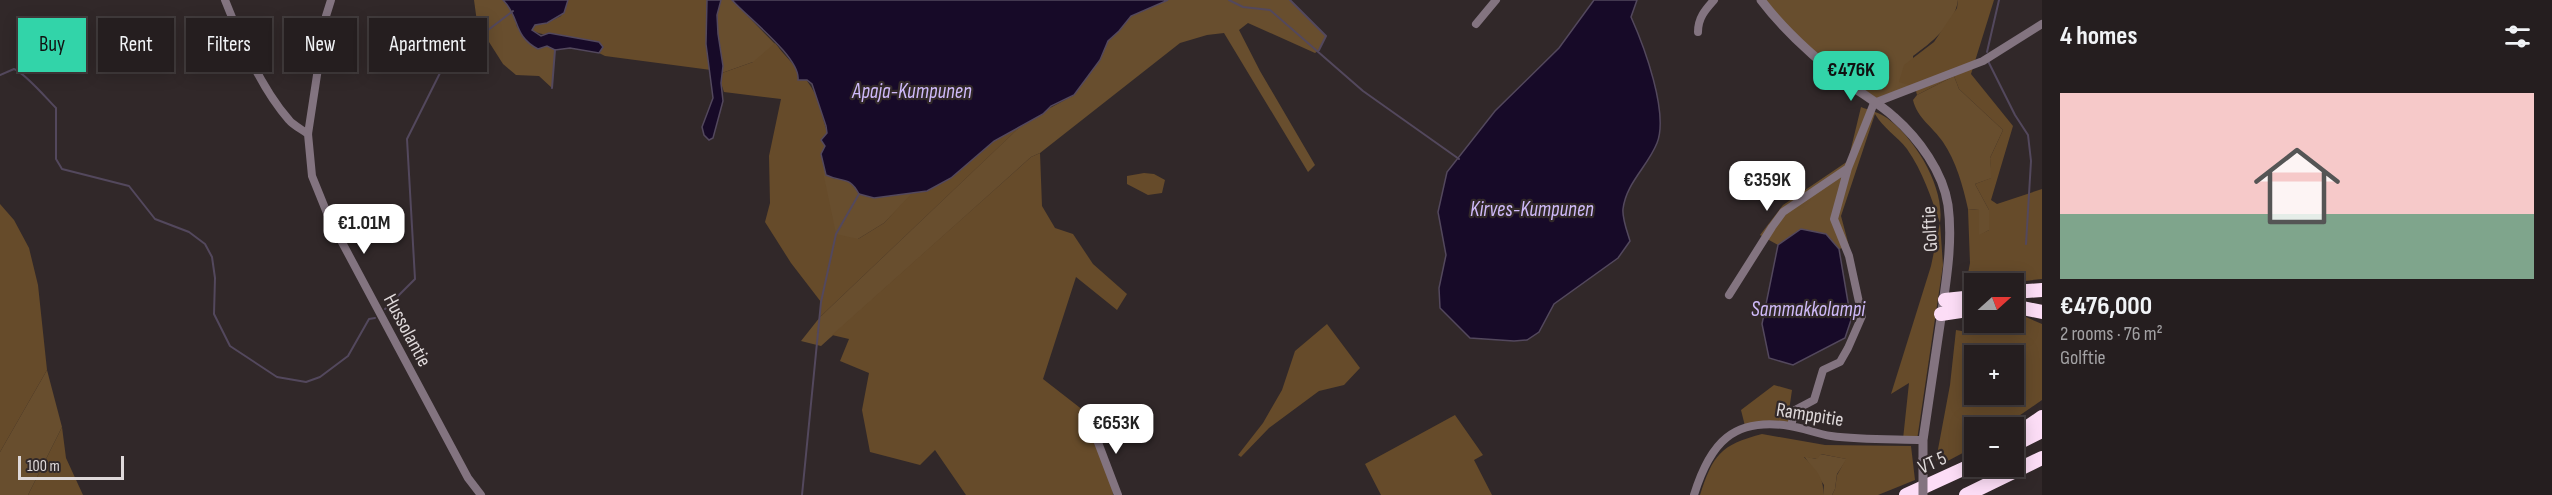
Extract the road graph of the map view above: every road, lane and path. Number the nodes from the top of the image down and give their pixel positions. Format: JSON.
{"nodes":[{"id":1,"x":225,"y":0,"type":"edge"},
{"id":2,"x":331,"y":0,"type":"edge"},
{"id":3,"x":1496,"y":0,"type":"edge"},
{"id":4,"x":1714,"y":0,"type":"edge"},
{"id":5,"x":1761,"y":0,"type":"edge"},
{"id":6,"x":1476,"y":24,"type":"dead end"},
{"id":7,"x":2042,"y":24,"type":"edge"},
{"id":8,"x":1698,"y":32,"type":"dead end"},
{"id":9,"x":1874,"y":103,"type":"junction"},
{"id":10,"x":308,"y":134,"type":"junction"},
{"id":11,"x":1848,"y":168,"type":"junction"},
{"id":12,"x":2042,"y":290,"type":"edge"},
{"id":13,"x":2024,"y":291,"type":"edge"},
{"id":14,"x":1729,"y":295,"type":"dead end"},
{"id":15,"x":1964,"y":300,"type":"edge"},
{"id":16,"x":1943,"y":307,"type":"junction"},
{"id":17,"x":1964,"y":308,"type":"edge"},
{"id":18,"x":2024,"y":308,"type":"edge"},
{"id":19,"x":2042,"y":312,"type":"edge"},
{"id":20,"x":2042,"y":417,"type":"edge"},
{"id":21,"x":1091,"y":424,"type":"dead end"},
{"id":22,"x":1791,"y":426,"type":"junction"},
{"id":23,"x":2024,"y":429,"type":"edge"},
{"id":24,"x":2042,"y":431,"type":"edge"},
{"id":25,"x":1923,"y":440,"type":"junction"},
{"id":26,"x":2024,"y":440,"type":"edge"},
{"id":27,"x":2042,"y":458,"type":"edge"},
{"id":28,"x":1964,"y":468,"type":"edge"},
{"id":29,"x":481,"y":495,"type":"edge"},
{"id":30,"x":1118,"y":495,"type":"edge"},
{"id":31,"x":1694,"y":495,"type":"edge"},
{"id":32,"x":1906,"y":495,"type":"edge"},
{"id":33,"x":1923,"y":495,"type":"edge"},
{"id":34,"x":1966,"y":495,"type":"edge"}],
"edges":[{"from":1,"to":10,"type":"street"},
{"from":2,"to":10,"type":"street","name":"Hussolantie"},
{"from":3,"to":6,"type":"street"},
{"from":4,"to":8,"type":"street"},
{"from":5,"to":9,"type":"street","name":"Golftie"},
{"from":7,"to":9,"type":"street"},
{"from":9,"to":11,"type":"street"},
{"from":9,"to":16,"type":"street","name":"Golftie"},
{"from":10,"to":29,"type":"street","name":"Hussolantie"},
{"from":11,"to":14,"type":"street"},
{"from":11,"to":22,"type":"street"},
{"from":12,"to":13,"type":"highway"},
{"from":15,"to":16,"type":"highway"},
{"from":16,"to":17,"type":"highway"},
{"from":16,"to":25,"type":"street","name":"Golftie"},
{"from":18,"to":19,"type":"highway"},
{"from":20,"to":23,"type":"highway"},
{"from":21,"to":30,"type":"street"},
{"from":22,"to":25,"type":"street","name":"Ramppitie"},
{"from":22,"to":31,"type":"street","name":"Ramppitie"},
{"from":24,"to":26,"type":"highway"},
{"from":25,"to":33,"type":"street","name":"Golftie","bridge":true},
{"from":27,"to":34,"type":"highway"},
{"from":28,"to":32,"type":"highway","name":"VT 5"}]}
